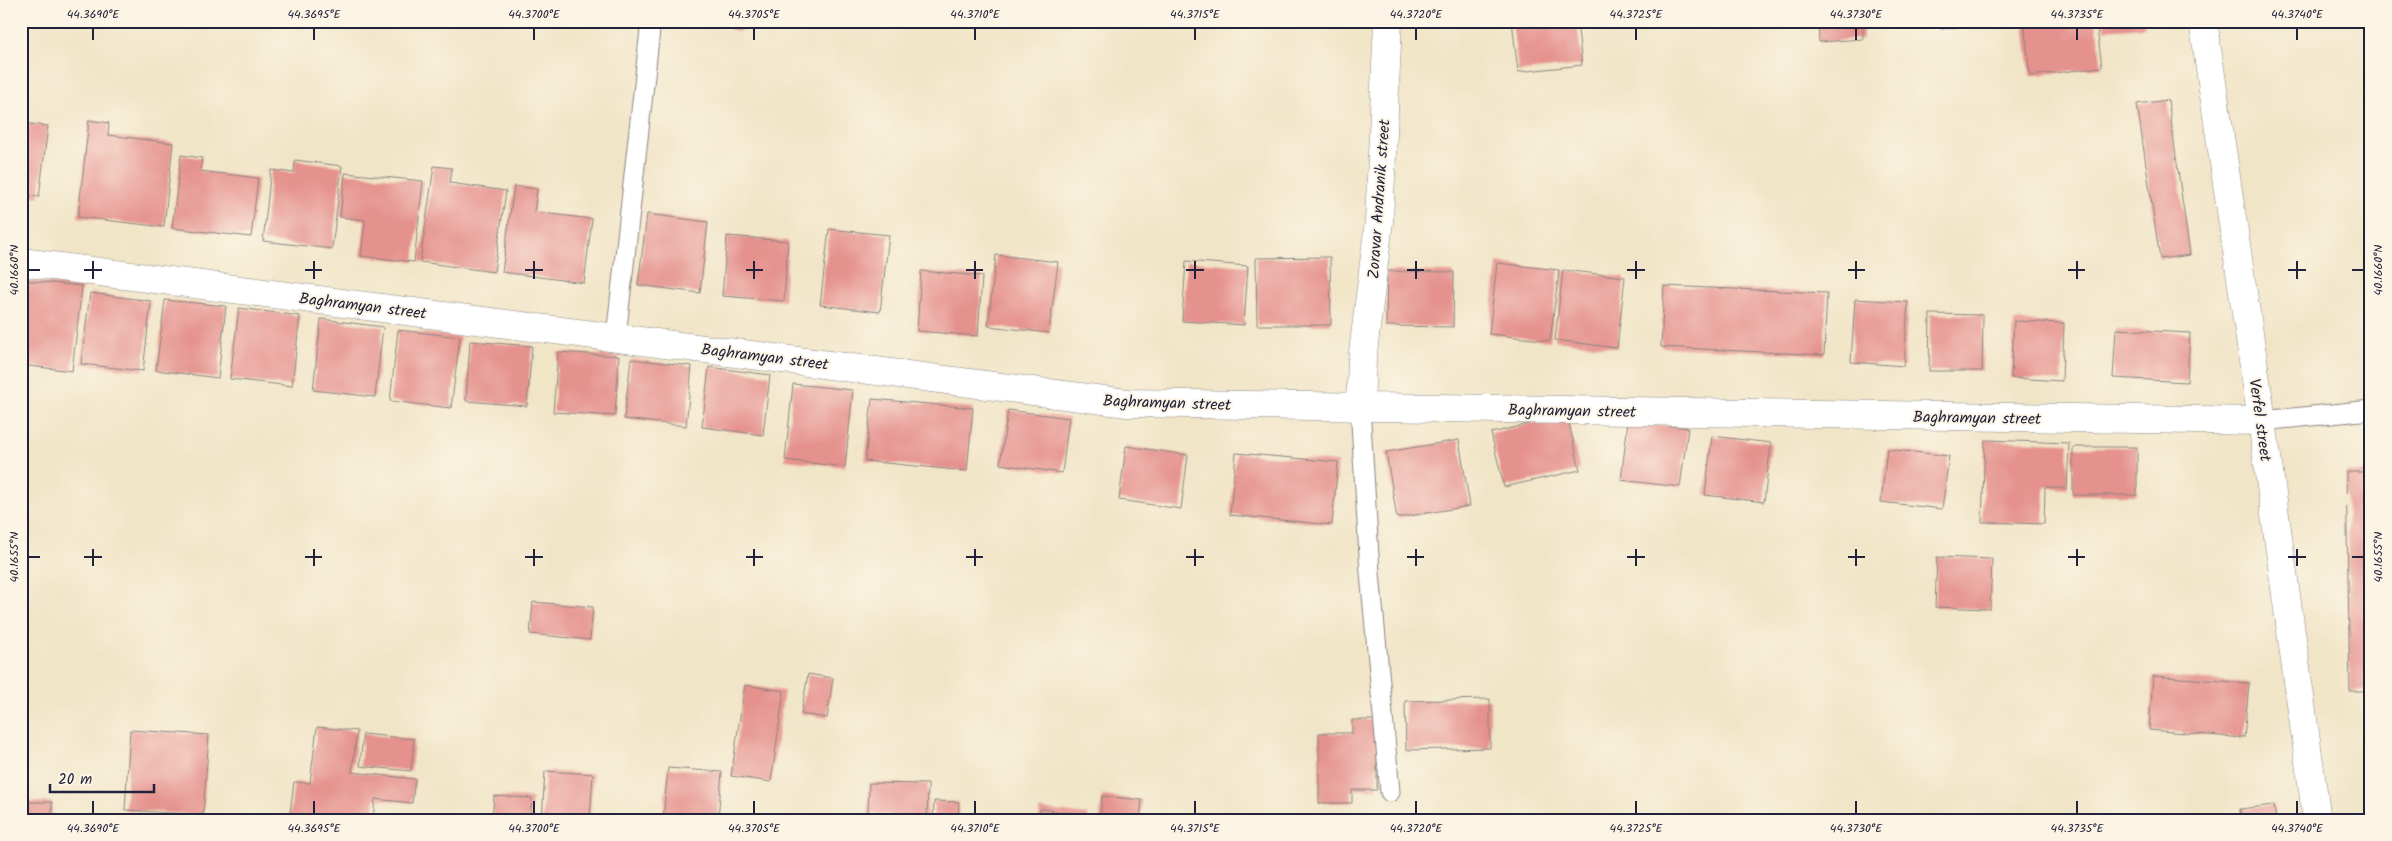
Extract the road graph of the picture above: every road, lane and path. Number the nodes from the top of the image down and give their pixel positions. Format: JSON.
{"nodes":[{"id":1,"x":651,"y":21,"type":"edge"},
{"id":2,"x":1388,"y":21,"type":"edge"},
{"id":3,"x":2203,"y":21,"type":"edge"},
{"id":4,"x":21,"y":262,"type":"edge"},
{"id":5,"x":616,"y":337,"type":"junction"},
{"id":6,"x":1360,"y":406,"type":"junction"},
{"id":7,"x":2371,"y":410,"type":"edge"},
{"id":8,"x":2262,"y":421,"type":"junction"},
{"id":9,"x":1390,"y":792,"type":"dead end"},
{"id":10,"x":2317,"y":820,"type":"edge"}],
"edges":[{"from":1,"to":5,"type":"lane"},
{"from":2,"to":6,"type":"street","name":"Zoravar Andranik street"},
{"from":3,"to":8,"type":"street","name":"Verfel street"},
{"from":4,"to":5,"type":"street","name":"Baghramyan street"},
{"from":5,"to":6,"type":"street","name":"Baghramyan street"},
{"from":6,"to":8,"type":"street","name":"Baghramyan street"},
{"from":6,"to":9,"type":"lane"},
{"from":7,"to":8,"type":"lane"},
{"from":8,"to":10,"type":"street","name":"Verfel street"}]}
